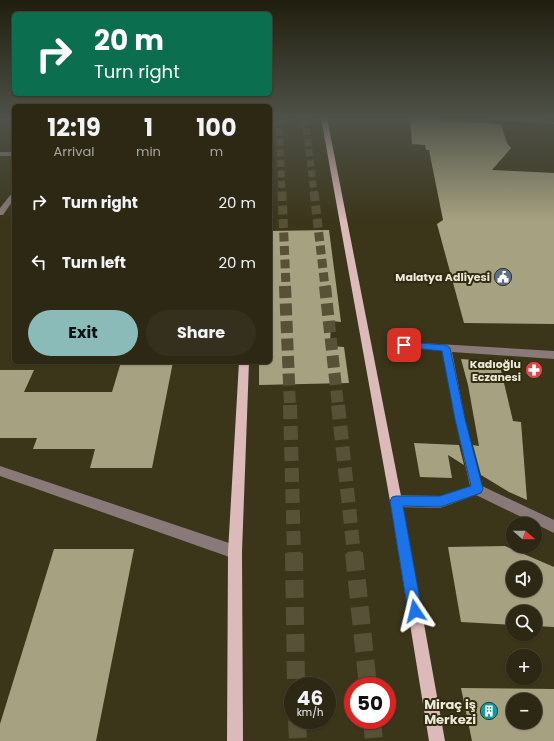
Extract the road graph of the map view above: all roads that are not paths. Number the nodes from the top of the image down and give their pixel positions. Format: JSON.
{"nodes":[{"id":1,"x":331,"y":153,"type":"edge"},
{"id":2,"x":0,"y":154,"type":"edge"},
{"id":3,"x":12,"y":154,"type":"edge"},
{"id":4,"x":12,"y":197,"type":"edge"},
{"id":5,"x":0,"y":213,"type":"edge"},
{"id":6,"x":404,"y":345,"type":"dead end"},
{"id":7,"x":446,"y":348,"type":"junction"},
{"id":8,"x":554,"y":355,"type":"edge"},
{"id":9,"x":244,"y":364,"type":"edge"},
{"id":10,"x":0,"y":471,"type":"edge"},
{"id":11,"x":477,"y":489,"type":"junction"},
{"id":12,"x":396,"y":501,"type":"junction"},
{"id":13,"x":554,"y":526,"type":"edge"},
{"id":14,"x":235,"y":552,"type":"junction"},
{"id":15,"x":436,"y":740,"type":"edge"},
{"id":16,"x":235,"y":741,"type":"edge"}],
"edges":[{"from":1,"to":12,"type":"main road"},
{"from":2,"to":3,"type":"street"},
{"from":4,"to":5,"type":"street"},
{"from":6,"to":7,"type":"street"},
{"from":7,"to":8,"type":"street"},
{"from":7,"to":11,"type":"street"},
{"from":9,"to":14,"type":"main road"},
{"from":10,"to":14,"type":"street"},
{"from":11,"to":12,"type":"street"},
{"from":11,"to":13,"type":"street"},
{"from":12,"to":15,"type":"main road"},
{"from":14,"to":16,"type":"main road"}]}
